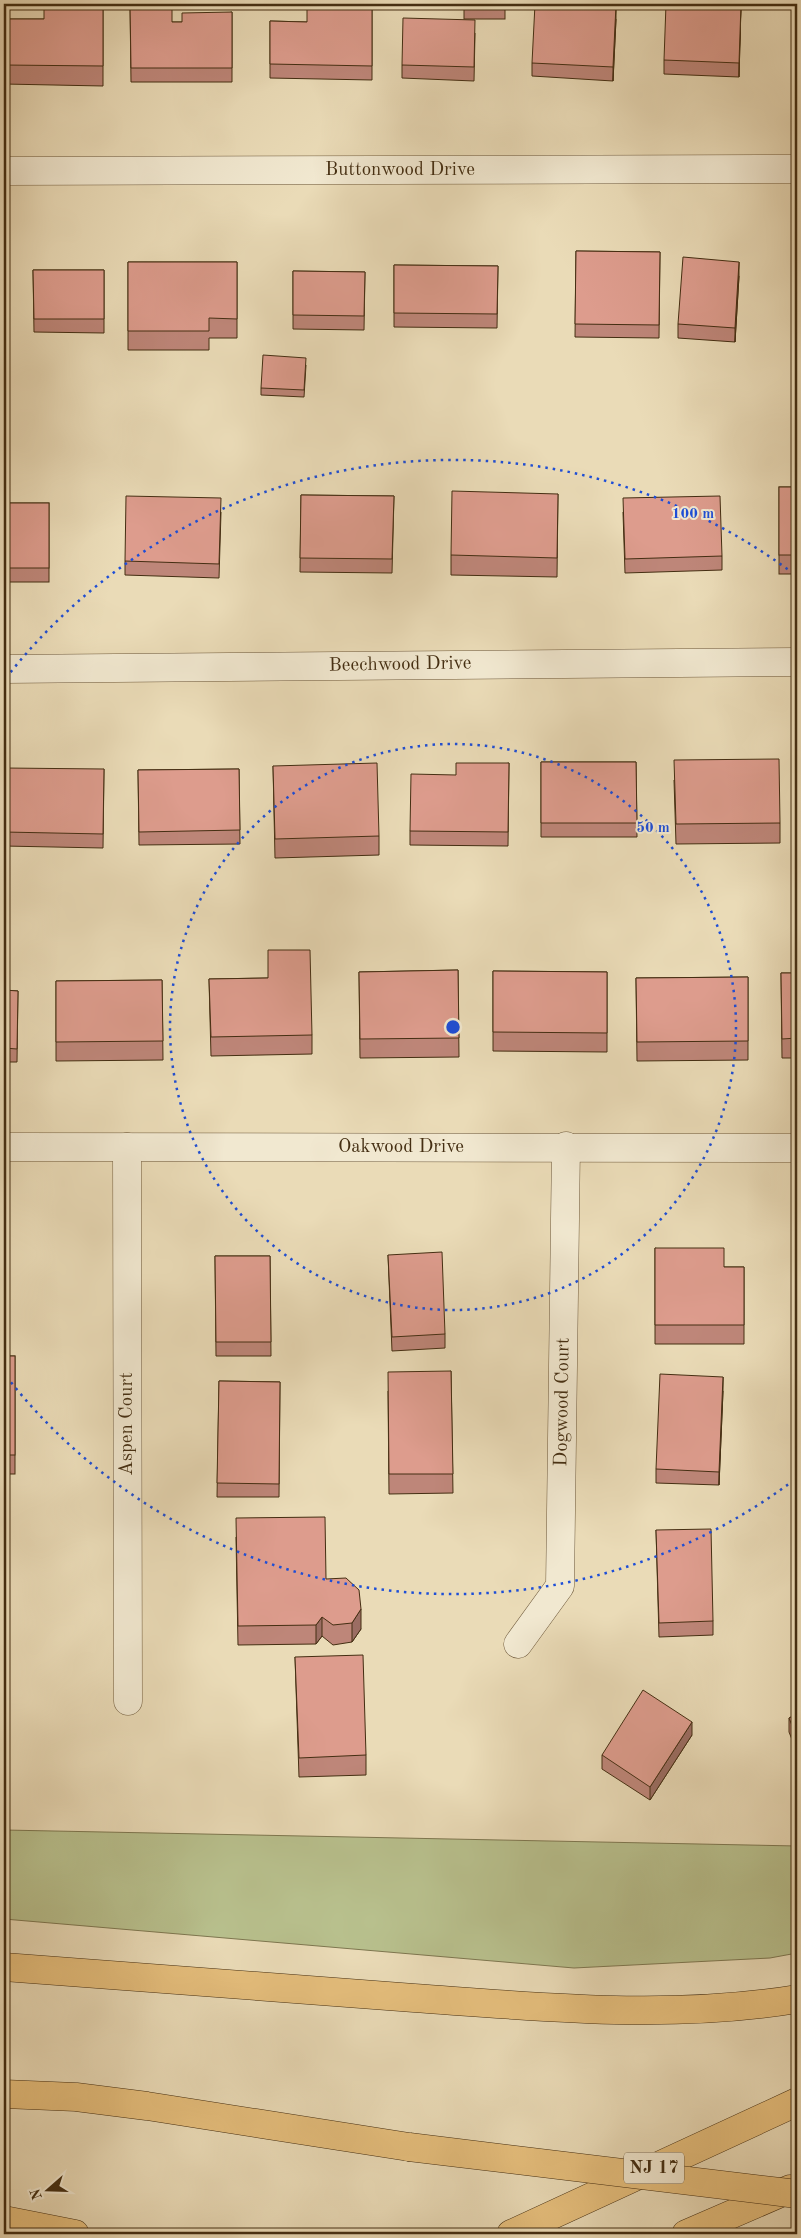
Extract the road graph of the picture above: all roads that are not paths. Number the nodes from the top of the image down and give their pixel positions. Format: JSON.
{"nodes":[{"id":1,"x":797,"y":168,"type":"edge"},
{"id":2,"x":4,"y":171,"type":"edge"},
{"id":3,"x":797,"y":662,"type":"edge"},
{"id":4,"x":4,"y":669,"type":"edge"},
{"id":5,"x":566,"y":1146,"type":"junction"},
{"id":6,"x":4,"y":1147,"type":"edge"},
{"id":7,"x":127,"y":1147,"type":"junction"},
{"id":8,"x":797,"y":1148,"type":"edge"},
{"id":9,"x":518,"y":1644,"type":"dead end"},
{"id":10,"x":128,"y":1701,"type":"dead end"},
{"id":11,"x":4,"y":1967,"type":"edge"},
{"id":12,"x":797,"y":1999,"type":"edge"},
{"id":13,"x":4,"y":2094,"type":"edge"},
{"id":14,"x":797,"y":2102,"type":"edge"},
{"id":15,"x":797,"y":2186,"type":"edge"},
{"id":16,"x":797,"y":2194,"type":"edge"},
{"id":17,"x":4,"y":2220,"type":"edge"},
{"id":18,"x":75,"y":2234,"type":"edge"},
{"id":19,"x":511,"y":2234,"type":"edge"},
{"id":20,"x":686,"y":2234,"type":"edge"}],
"edges":[{"from":1,"to":2,"type":"street","name":"Buttonwood Drive"},
{"from":3,"to":4,"type":"street","name":"Beechwood Drive"},
{"from":5,"to":7,"type":"street","name":"Oakwood Drive"},
{"from":5,"to":8,"type":"street","name":"Oakwood Drive"},
{"from":5,"to":9,"type":"street","name":"Dogwood Court"},
{"from":6,"to":7,"type":"street","name":"Oakwood Drive"},
{"from":7,"to":10,"type":"street","name":"Aspen Court"},
{"from":11,"to":12,"type":"highway"},
{"from":13,"to":16,"type":"highway","bridge":true},
{"from":14,"to":19,"type":"highway","number":"NJ 17"},
{"from":15,"to":20,"type":"highway"},
{"from":17,"to":18,"type":"highway"}]}
